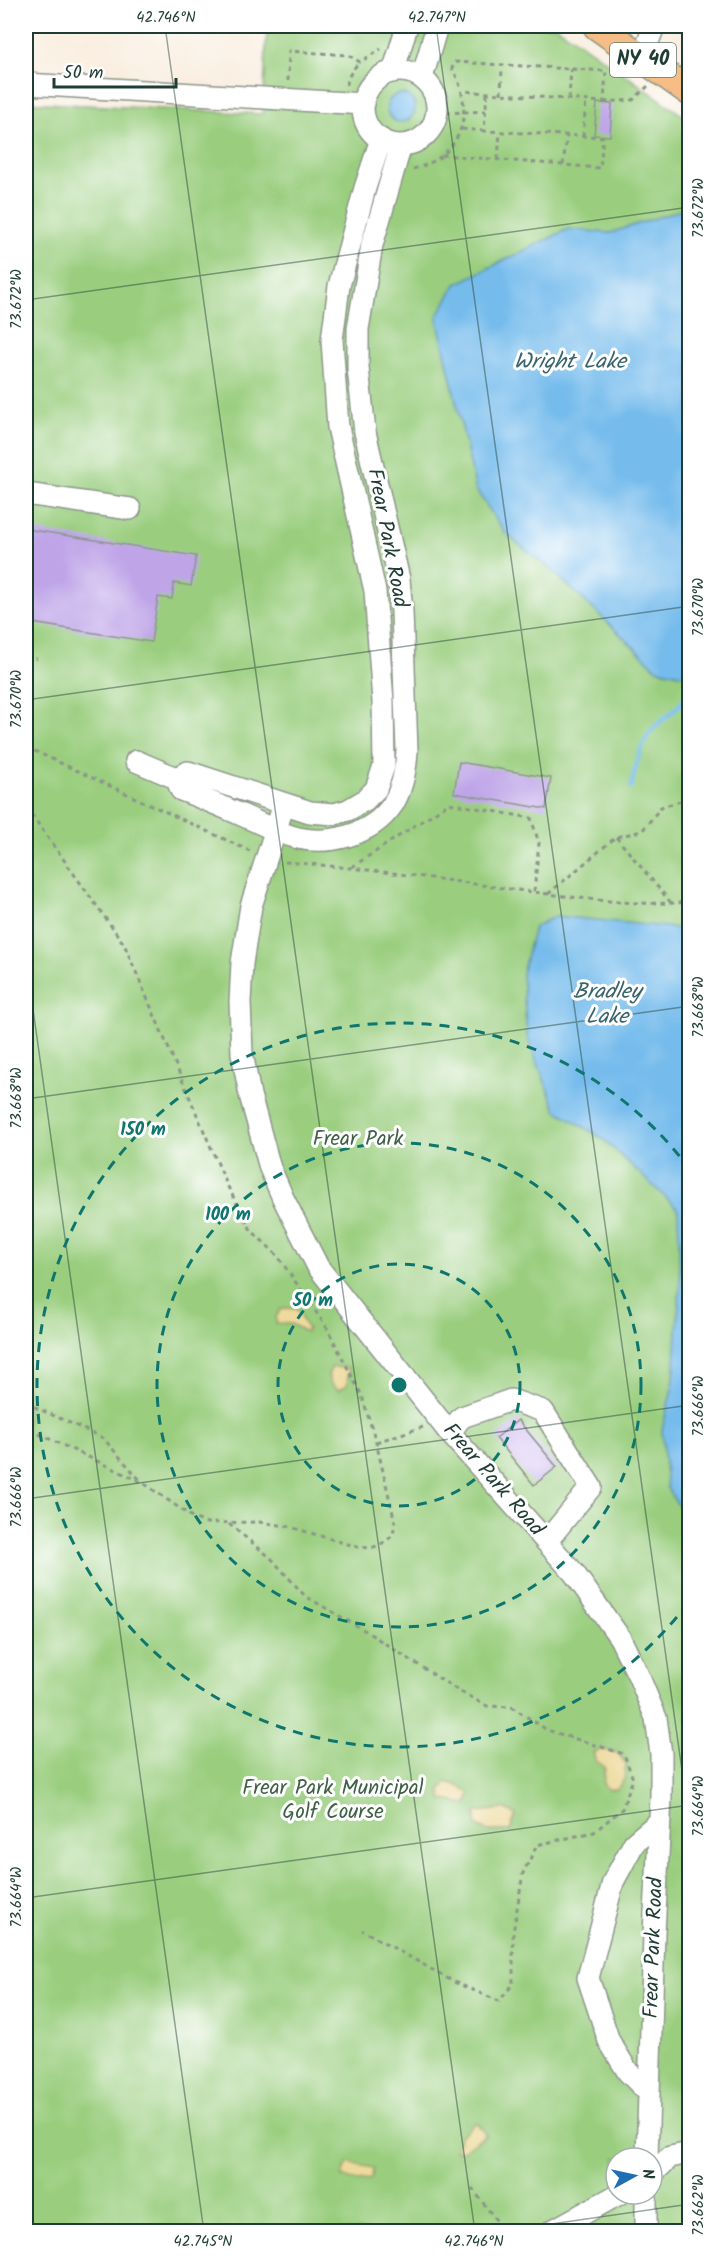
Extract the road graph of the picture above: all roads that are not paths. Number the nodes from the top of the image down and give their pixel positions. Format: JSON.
{"nodes":[{"id":1,"x":407,"y":26,"type":"edge"},
{"id":2,"x":437,"y":26,"type":"edge"},
{"id":3,"x":597,"y":26,"type":"edge"},
{"id":4,"x":654,"y":26,"type":"edge"},
{"id":5,"x":642,"y":59,"type":"junction"},
{"id":6,"x":393,"y":72,"type":"junction"},
{"id":7,"x":422,"y":78,"type":"junction"},
{"id":8,"x":26,"y":84,"type":"edge"},
{"id":9,"x":690,"y":92,"type":"edge"},
{"id":10,"x":364,"y":104,"type":"junction"},
{"id":11,"x":391,"y":142,"type":"junction"},
{"id":12,"x":26,"y":494,"type":"edge"},
{"id":13,"x":130,"y":509,"type":"dead end"},
{"id":14,"x":136,"y":761,"type":"dead end"},
{"id":15,"x":176,"y":778,"type":"junction"},
{"id":16,"x":284,"y":804,"type":"junction"},
{"id":17,"x":275,"y":830,"type":"junction"},
{"id":18,"x":441,"y":1428,"type":"junction"},
{"id":19,"x":547,"y":1541,"type":"junction"},
{"id":20,"x":660,"y":1821,"type":"junction"},
{"id":21,"x":649,"y":2093,"type":"junction"},
{"id":22,"x":647,"y":2146,"type":"edge"},
{"id":23,"x":690,"y":2153,"type":"edge"},
{"id":24,"x":664,"y":2163,"type":"edge"},
{"id":25,"x":604,"y":2202,"type":"edge"},
{"id":26,"x":646,"y":2206,"type":"edge"},
{"id":27,"x":549,"y":2232,"type":"edge"},
{"id":28,"x":646,"y":2232,"type":"edge"}],
"edges":[{"from":1,"to":6,"type":"street"},
{"from":2,"to":7,"type":"street"},
{"from":3,"to":5,"type":"main road","number":"NY 40"},
{"from":4,"to":5,"type":"street"},
{"from":5,"to":9,"type":"main road","number":"NY 40"},
{"from":6,"to":7,"type":"street"},
{"from":6,"to":10,"type":"street"},
{"from":7,"to":11,"type":"street"},
{"from":8,"to":10,"type":"street"},
{"from":10,"to":11,"type":"street"},
{"from":11,"to":16,"type":"street","name":"Frear Park Road"},
{"from":11,"to":17,"type":"street","name":"Frear Park Road"},
{"from":12,"to":13,"type":"street"},
{"from":14,"to":15,"type":"street","name":"Frear Park Road"},
{"from":15,"to":16,"type":"street","name":"Frear Park Road"},
{"from":15,"to":17,"type":"street","name":"Frear Park Road"},
{"from":16,"to":17,"type":"street","name":"Frear Park Road"},
{"from":17,"to":18,"type":"street","name":"Frear Park Road"},
{"from":18,"to":19,"type":"street","name":"Frear Park Road"},
{"from":18,"to":19,"type":"street"},
{"from":19,"to":20,"type":"street","name":"Frear Park Road"},
{"from":20,"to":21,"type":"street","name":"Frear Park Road"},
{"from":20,"to":21,"type":"street"},
{"from":21,"to":22,"type":"street","name":"Frear Park Road"},
{"from":23,"to":24,"type":"street"},
{"from":25,"to":27,"type":"street"},
{"from":26,"to":28,"type":"street"}]}
